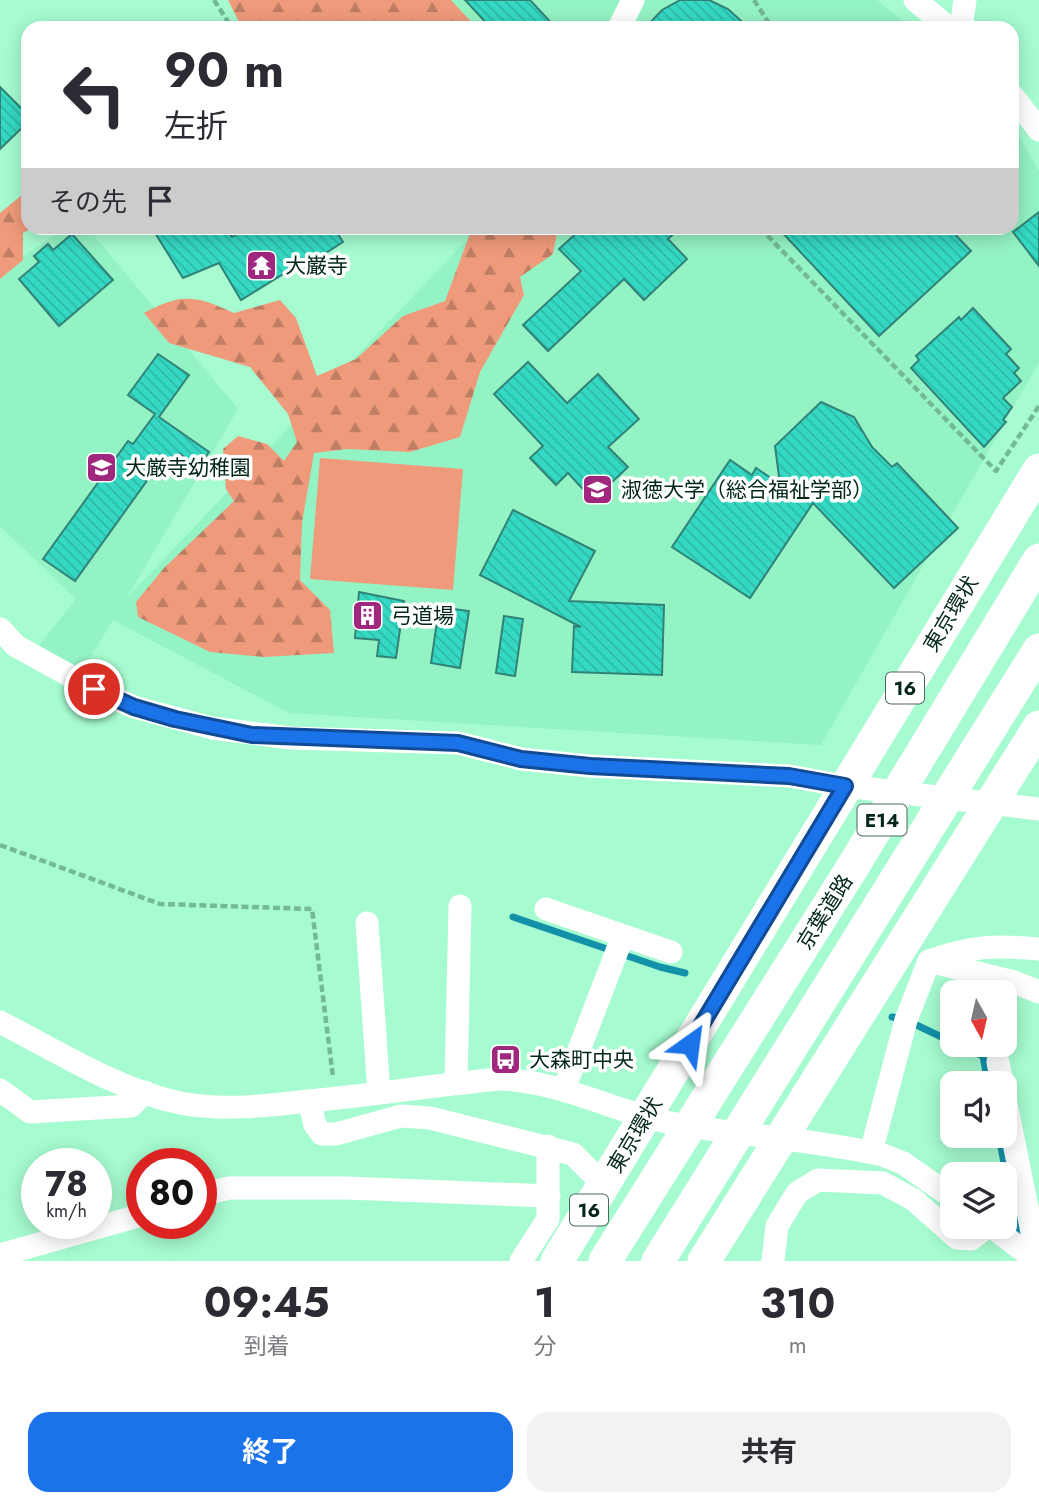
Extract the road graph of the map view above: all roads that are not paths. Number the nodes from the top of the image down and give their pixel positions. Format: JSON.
{"nodes":[{"id":1,"x":633,"y":0,"type":"edge"},
{"id":2,"x":915,"y":0,"type":"edge"},
{"id":3,"x":965,"y":0,"type":"edge"},
{"id":4,"x":622,"y":21,"type":"edge"},
{"id":5,"x":940,"y":21,"type":"edge"},
{"id":6,"x":962,"y":21,"type":"edge"},
{"id":7,"x":1019,"y":104,"type":"edge"},
{"id":8,"x":1039,"y":130,"type":"edge"},
{"id":9,"x":1039,"y":470,"type":"edge"},
{"id":10,"x":1039,"y":560,"type":"edge"},
{"id":11,"x":0,"y":629,"type":"edge"},
{"id":12,"x":1039,"y":650,"type":"edge"},
{"id":13,"x":1039,"y":727,"type":"edge"},
{"id":14,"x":858,"y":788,"type":"junction"},
{"id":15,"x":982,"y":803,"type":"junction"},
{"id":16,"x":1039,"y":809,"type":"edge"},
{"id":17,"x":460,"y":906,"type":"dead end"},
{"id":18,"x":546,"y":909,"type":"dead end"},
{"id":19,"x":367,"y":923,"type":"dead end"},
{"id":20,"x":622,"y":938,"type":"junction"},
{"id":21,"x":919,"y":948,"type":"junction"},
{"id":22,"x":1039,"y":949,"type":"edge"},
{"id":23,"x":671,"y":952,"type":"dead end"},
{"id":24,"x":1039,"y":992,"type":"edge"},
{"id":25,"x":0,"y":1022,"type":"edge"},
{"id":26,"x":456,"y":1083,"type":"junction"},
{"id":27,"x":564,"y":1089,"type":"junction"},
{"id":28,"x":0,"y":1090,"type":"edge"},
{"id":29,"x":145,"y":1092,"type":"junction"},
{"id":30,"x":379,"y":1093,"type":"junction"},
{"id":31,"x":309,"y":1101,"type":"junction"},
{"id":32,"x":548,"y":1146,"type":"junction"},
{"id":33,"x":1015,"y":1148,"type":"edge"},
{"id":34,"x":871,"y":1152,"type":"junction"},
{"id":35,"x":613,"y":1172,"type":"junction"},
{"id":36,"x":940,"y":1189,"type":"edge"},
{"id":37,"x":217,"y":1191,"type":"edge"},
{"id":38,"x":549,"y":1196,"type":"junction"},
{"id":39,"x":126,"y":1220,"type":"edge"},
{"id":40,"x":940,"y":1224,"type":"edge"},
{"id":41,"x":1006,"y":1239,"type":"edge"},
{"id":42,"x":0,"y":1255,"type":"edge"},
{"id":43,"x":521,"y":1261,"type":"edge"},
{"id":44,"x":557,"y":1261,"type":"edge"},
{"id":45,"x":605,"y":1261,"type":"edge"},
{"id":46,"x":659,"y":1261,"type":"edge"},
{"id":47,"x":704,"y":1261,"type":"edge"},
{"id":48,"x":773,"y":1261,"type":"edge"},
{"id":49,"x":1038,"y":1261,"type":"edge"}],
"edges":[{"from":1,"to":4,"type":"street"},
{"from":2,"to":5,"type":"street"},
{"from":3,"to":6,"type":"street"},
{"from":7,"to":8,"type":"street"},
{"from":9,"to":14,"type":"highway","name":"東京環状","number":"16"},
{"from":10,"to":45,"type":"highway","name":"京葉道路","number":"E14"},
{"from":11,"to":14,"type":"street"},
{"from":12,"to":46,"type":"highway","name":"京葉道路","number":"E14"},
{"from":13,"to":15,"type":"highway"},
{"from":14,"to":15,"type":"street"},
{"from":14,"to":35,"type":"highway","name":"東京環状","number":"16"},
{"from":15,"to":16,"type":"street"},
{"from":15,"to":21,"type":"highway"},
{"from":17,"to":26,"type":"street"},
{"from":18,"to":20,"type":"street"},
{"from":19,"to":30,"type":"street"},
{"from":20,"to":23,"type":"street"},
{"from":20,"to":27,"type":"street"},
{"from":21,"to":22,"type":"street"},
{"from":21,"to":24,"type":"street"},
{"from":21,"to":34,"type":"street"},
{"from":21,"to":47,"type":"highway"},
{"from":25,"to":29,"type":"street"},
{"from":26,"to":27,"type":"street"},
{"from":26,"to":30,"type":"street"},
{"from":27,"to":34,"type":"street"},
{"from":28,"to":29,"type":"street"},
{"from":29,"to":31,"type":"street"},
{"from":30,"to":31,"type":"street"},
{"from":31,"to":32,"type":"street"},
{"from":32,"to":35,"type":"street"},
{"from":32,"to":38,"type":"street"},
{"from":33,"to":49,"type":"street"},
{"from":34,"to":36,"type":"street"},
{"from":35,"to":44,"type":"highway","name":"東京環状","number":"16"},
{"from":37,"to":38,"type":"street"},
{"from":38,"to":43,"type":"street"},
{"from":39,"to":42,"type":"street"},
{"from":40,"to":48,"type":"street"},
{"from":41,"to":49,"type":"street"}]}
